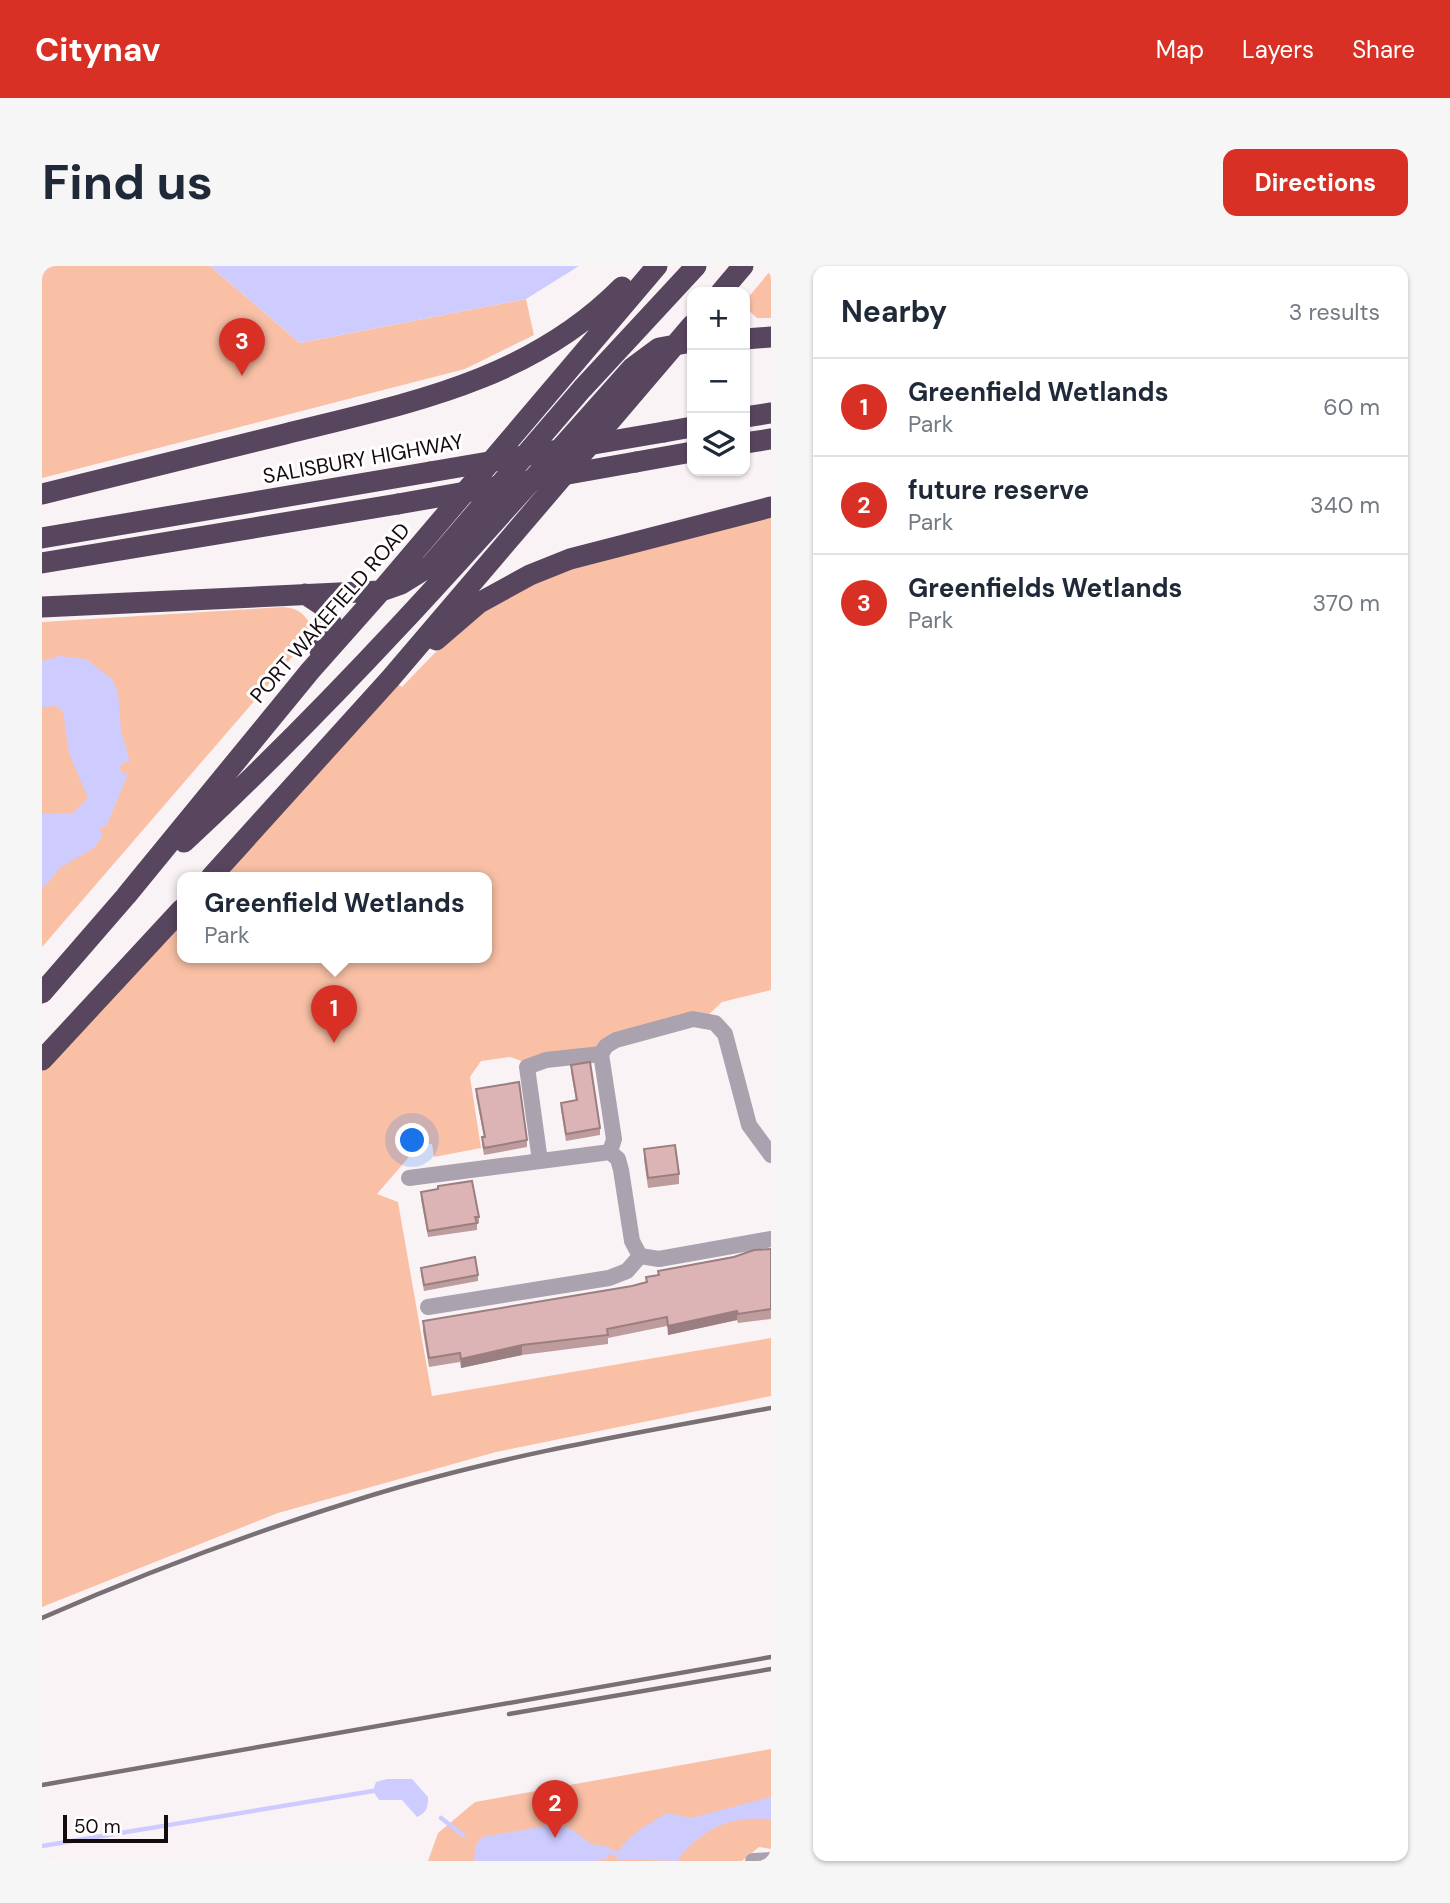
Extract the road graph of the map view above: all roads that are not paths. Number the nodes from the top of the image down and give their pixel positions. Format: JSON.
{"nodes":[{"id":1,"x":643,"y":266,"type":"edge"},
{"id":2,"x":657,"y":266,"type":"edge"},
{"id":3,"x":696,"y":266,"type":"edge"},
{"id":4,"x":743,"y":266,"type":"edge"},
{"id":5,"x":749,"y":266,"type":"edge"},
{"id":6,"x":725,"y":287,"type":"edge"},
{"id":7,"x":738,"y":287,"type":"edge"},
{"id":8,"x":684,"y":342,"type":"edge"},
{"id":9,"x":771,"y":413,"type":"edge"},
{"id":10,"x":750,"y":416,"type":"edge"},
{"id":11,"x":687,"y":428,"type":"edge"},
{"id":12,"x":771,"y":439,"type":"edge"},
{"id":13,"x":750,"y":442,"type":"edge"},
{"id":14,"x":687,"y":453,"type":"edge"},
{"id":15,"x":42,"y":494,"type":"edge"},
{"id":16,"x":771,"y":507,"type":"edge"},
{"id":17,"x":42,"y":538,"type":"edge"},
{"id":18,"x":42,"y":563,"type":"edge"},
{"id":19,"x":381,"y":592,"type":"junction"},
{"id":20,"x":305,"y":594,"type":"junction"},
{"id":21,"x":42,"y":607,"type":"edge"},
{"id":22,"x":310,"y":671,"type":"junction"},
{"id":23,"x":390,"y":679,"type":"junction"},
{"id":24,"x":216,"y":872,"type":"edge"},
{"id":25,"x":126,"y":896,"type":"junction"},
{"id":26,"x":177,"y":914,"type":"edge"},
{"id":27,"x":42,"y":993,"type":"edge"},
{"id":28,"x":601,"y":1054,"type":"junction"},
{"id":29,"x":42,"y":1060,"type":"edge"},
{"id":30,"x":610,"y":1152,"type":"junction"},
{"id":31,"x":771,"y":1155,"type":"edge"},
{"id":32,"x":540,"y":1161,"type":"junction"},
{"id":33,"x":409,"y":1178,"type":"dead end"},
{"id":34,"x":771,"y":1239,"type":"edge"},
{"id":35,"x":640,"y":1256,"type":"junction"},
{"id":36,"x":428,"y":1307,"type":"dead end"},
{"id":37,"x":771,"y":1860,"type":"edge"},
{"id":38,"x":753,"y":1861,"type":"edge"}],
"edges":[{"from":1,"to":15,"type":"highway"},
{"from":2,"to":19,"type":"highway","name":"PORT WAKEFIELD ROAD"},
{"from":3,"to":19,"type":"highway"},
{"from":4,"to":6,"type":"highway"},
{"from":5,"to":7,"type":"highway"},
{"from":8,"to":23,"type":"highway"},
{"from":8,"to":25,"type":"highway"},
{"from":9,"to":10,"type":"highway"},
{"from":11,"to":17,"type":"highway","name":"SALISBURY HIGHWAY","bridge":true},
{"from":12,"to":13,"type":"highway"},
{"from":14,"to":18,"type":"highway","bridge":true},
{"from":16,"to":23,"type":"highway"},
{"from":19,"to":20,"type":"highway"},
{"from":19,"to":22,"type":"highway","name":"PORT WAKEFIELD ROAD"},
{"from":20,"to":21,"type":"highway"},
{"from":20,"to":22,"type":"highway"},
{"from":22,"to":25,"type":"highway","name":"PORT WAKEFIELD ROAD"},
{"from":23,"to":24,"type":"highway"},
{"from":25,"to":27,"type":"highway","name":"PORT WAKEFIELD ROAD"},
{"from":26,"to":29,"type":"highway"},
{"from":28,"to":30,"type":"street"},
{"from":28,"to":31,"type":"street"},
{"from":28,"to":32,"type":"street"},
{"from":30,"to":32,"type":"street"},
{"from":30,"to":35,"type":"street"},
{"from":32,"to":33,"type":"street"},
{"from":34,"to":35,"type":"street"},
{"from":35,"to":36,"type":"street"},
{"from":37,"to":38,"type":"street"}]}
